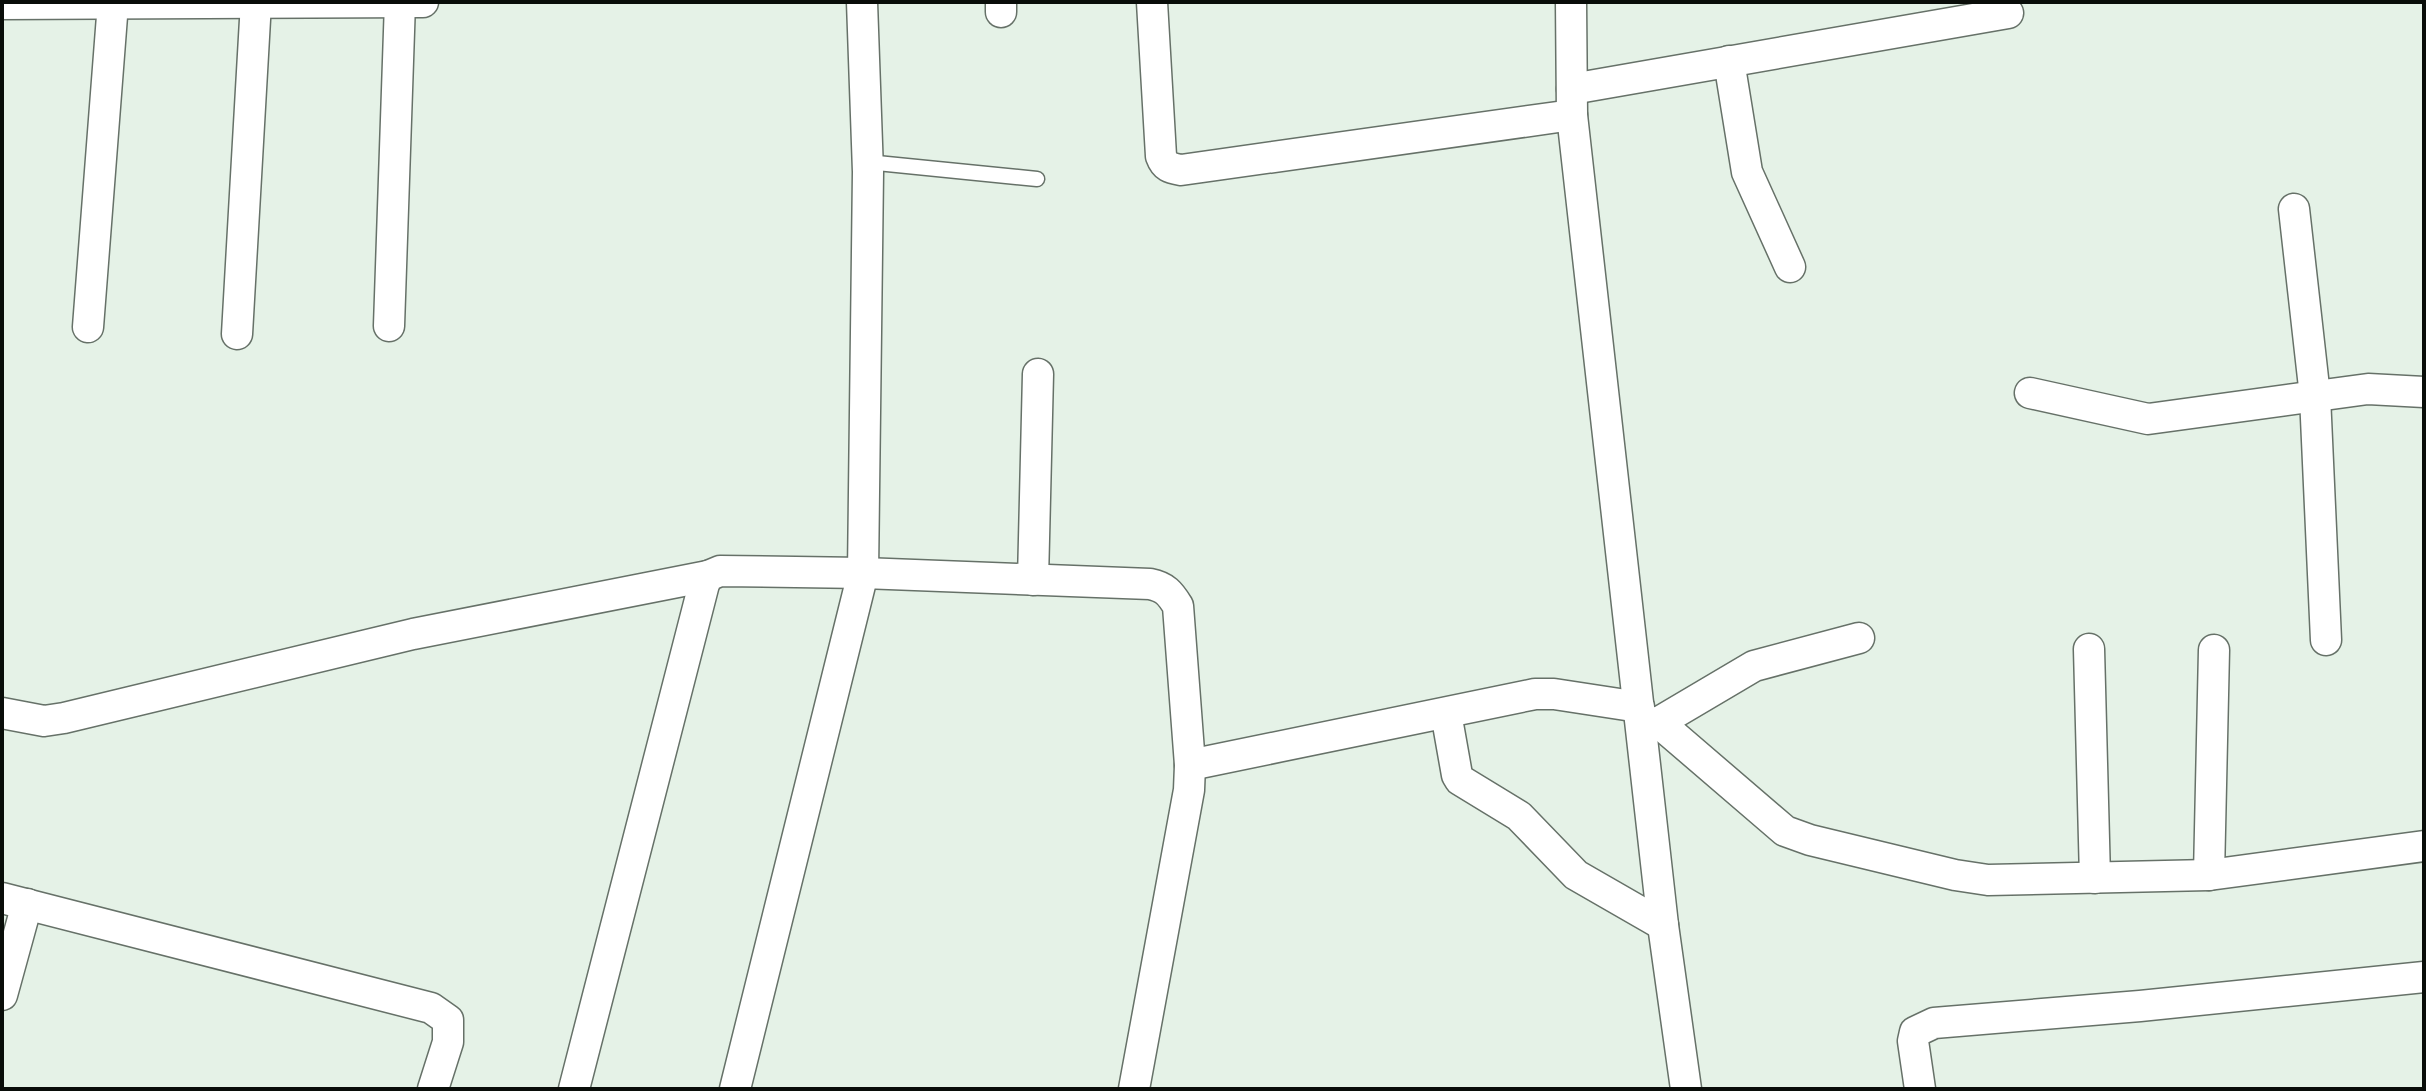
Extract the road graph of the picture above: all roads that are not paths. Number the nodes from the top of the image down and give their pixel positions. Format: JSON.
{"nodes":[{"id":1,"x":400,"y":2,"type":"edge"},
{"id":2,"x":423,"y":2,"type":"edge"},
{"id":3,"x":862,"y":2,"type":"edge"},
{"id":4,"x":1152,"y":2,"type":"edge"},
{"id":5,"x":1571,"y":2,"type":"edge"},
{"id":6,"x":113,"y":3,"type":"edge"},
{"id":7,"x":256,"y":3,"type":"edge"},
{"id":8,"x":2,"y":4,"type":"edge"},
{"id":9,"x":2008,"y":13,"type":"dead end"},
{"id":10,"x":1729,"y":61,"type":"junction"},
{"id":11,"x":1572,"y":102,"type":"junction"},
{"id":12,"x":867,"y":162,"type":"junction"},
{"id":13,"x":1037,"y":179,"type":"dead end"},
{"id":14,"x":2294,"y":209,"type":"dead end"},
{"id":15,"x":1790,"y":267,"type":"dead end"},
{"id":16,"x":389,"y":326,"type":"dead end"},
{"id":17,"x":88,"y":327,"type":"dead end"},
{"id":18,"x":237,"y":334,"type":"dead end"},
{"id":19,"x":1038,"y":374,"type":"dead end"},
{"id":20,"x":2424,"y":392,"type":"edge"},
{"id":21,"x":2030,"y":393,"type":"dead end"},
{"id":22,"x":2315,"y":396,"type":"junction"},
{"id":23,"x":863,"y":573,"type":"junction"},
{"id":24,"x":708,"y":576,"type":"junction"},
{"id":25,"x":1033,"y":580,"type":"junction"},
{"id":26,"x":1859,"y":638,"type":"dead end"},
{"id":27,"x":2326,"y":640,"type":"dead end"},
{"id":28,"x":2089,"y":649,"type":"dead end"},
{"id":29,"x":2214,"y":650,"type":"dead end"},
{"id":30,"x":2,"y":713,"type":"edge"},
{"id":31,"x":1446,"y":713,"type":"junction"},
{"id":32,"x":1647,"y":720,"type":"junction"},
{"id":33,"x":1190,"y":765,"type":"junction"},
{"id":34,"x":2424,"y":846,"type":"edge"},
{"id":35,"x":2209,"y":875,"type":"junction"},
{"id":36,"x":2095,"y":878,"type":"junction"},
{"id":37,"x":14,"y":901,"type":"edge"},
{"id":38,"x":1663,"y":925,"type":"junction"},
{"id":39,"x":2424,"y":977,"type":"edge"},
{"id":40,"x":2,"y":995,"type":"edge"},
{"id":41,"x":433,"y":1089,"type":"edge"},
{"id":42,"x":574,"y":1089,"type":"edge"},
{"id":43,"x":735,"y":1089,"type":"edge"},
{"id":44,"x":1134,"y":1089,"type":"edge"},
{"id":45,"x":1686,"y":1089,"type":"edge"},
{"id":46,"x":1920,"y":1089,"type":"edge"}],
"edges":[{"from":1,"to":2,"type":"street"},
{"from":1,"to":7,"type":"street"},
{"from":1,"to":16,"type":"street"},
{"from":3,"to":12,"type":"street"},
{"from":4,"to":11,"type":"street"},
{"from":5,"to":11,"type":"street"},
{"from":6,"to":7,"type":"street"},
{"from":6,"to":8,"type":"street"},
{"from":6,"to":17,"type":"street"},
{"from":7,"to":18,"type":"street"},
{"from":9,"to":10,"type":"street"},
{"from":10,"to":11,"type":"street"},
{"from":10,"to":15,"type":"street"},
{"from":11,"to":32,"type":"street"},
{"from":12,"to":13,"type":"lane"},
{"from":12,"to":23,"type":"street"},
{"from":14,"to":22,"type":"street"},
{"from":19,"to":25,"type":"street"},
{"from":20,"to":22,"type":"street"},
{"from":21,"to":22,"type":"street"},
{"from":22,"to":27,"type":"street"},
{"from":23,"to":24,"type":"street"},
{"from":23,"to":25,"type":"street"},
{"from":23,"to":43,"type":"street"},
{"from":24,"to":30,"type":"street"},
{"from":24,"to":42,"type":"street"},
{"from":25,"to":33,"type":"street"},
{"from":26,"to":32,"type":"street"},
{"from":28,"to":36,"type":"street"},
{"from":29,"to":35,"type":"street"},
{"from":31,"to":32,"type":"street"},
{"from":31,"to":33,"type":"street"},
{"from":31,"to":38,"type":"street"},
{"from":32,"to":36,"type":"street"},
{"from":32,"to":38,"type":"street"},
{"from":33,"to":44,"type":"street"},
{"from":34,"to":35,"type":"street"},
{"from":35,"to":36,"type":"street"},
{"from":37,"to":40,"type":"street"},
{"from":37,"to":41,"type":"street"},
{"from":38,"to":45,"type":"street"},
{"from":39,"to":46,"type":"street"}]}
